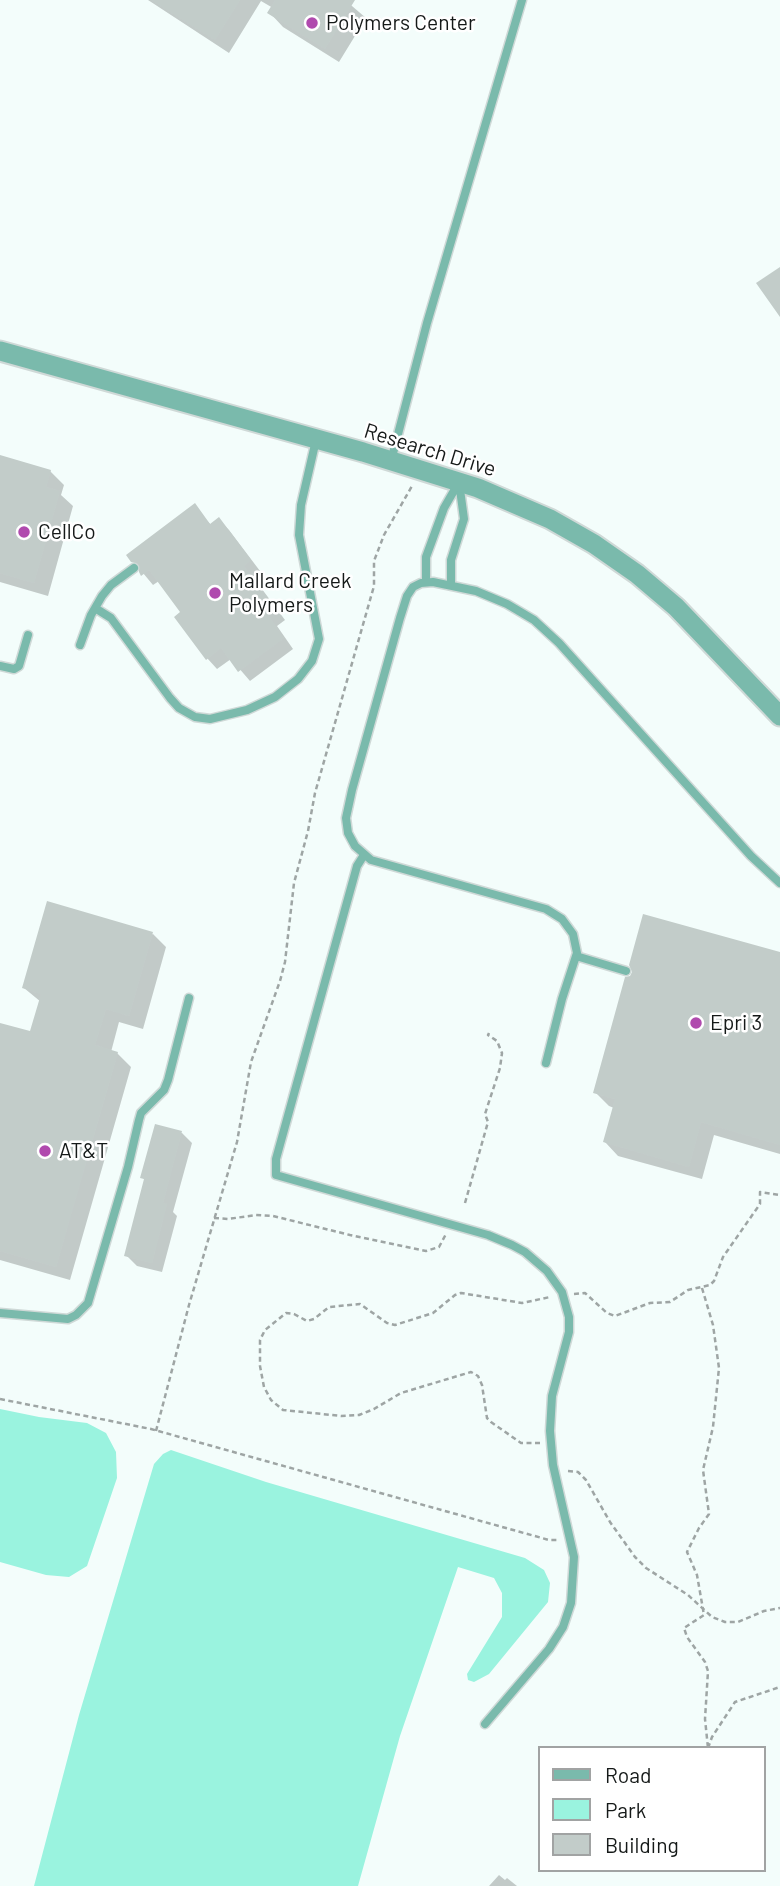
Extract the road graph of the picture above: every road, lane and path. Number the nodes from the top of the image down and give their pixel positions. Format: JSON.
{"nodes":[{"id":1,"x":522,"y":0,"type":"edge"},
{"id":2,"x":0,"y":351,"type":"edge"},
{"id":3,"x":316,"y":440,"type":"junction"},
{"id":4,"x":391,"y":461,"type":"junction"},
{"id":5,"x":418,"y":469,"type":"junction"},
{"id":6,"x":459,"y":482,"type":"junction"},
{"id":7,"x":134,"y":568,"type":"dead end"},
{"id":8,"x":426,"y":582,"type":"junction"},
{"id":9,"x":451,"y":585,"type":"junction"},
{"id":10,"x":95,"y":608,"type":"junction"},
{"id":11,"x":27,"y":635,"type":"dead end"},
{"id":12,"x":80,"y":645,"type":"dead end"},
{"id":13,"x":0,"y":666,"type":"edge"},
{"id":14,"x":780,"y":716,"type":"edge"},
{"id":15,"x":364,"y":855,"type":"junction"},
{"id":16,"x":780,"y":883,"type":"edge"},
{"id":17,"x":576,"y":957,"type":"junction"},
{"id":18,"x":626,"y":971,"type":"dead end"},
{"id":19,"x":189,"y":998,"type":"dead end"},
{"id":20,"x":489,"y":1033,"type":"dead end"},
{"id":21,"x":546,"y":1063,"type":"dead end"},
{"id":22,"x":780,"y":1195,"type":"edge"},
{"id":23,"x":465,"y":1203,"type":"dead end"},
{"id":24,"x":214,"y":1218,"type":"junction"},
{"id":25,"x":448,"y":1224,"type":"junction"},
{"id":26,"x":702,"y":1287,"type":"junction"},
{"id":27,"x":573,"y":1294,"type":"dead end"},
{"id":28,"x":552,"y":1297,"type":"dead end"},
{"id":29,"x":0,"y":1313,"type":"edge"},
{"id":30,"x":0,"y":1399,"type":"edge"},
{"id":31,"x":156,"y":1431,"type":"junction"},
{"id":32,"x":542,"y":1443,"type":"dead end"},
{"id":33,"x":566,"y":1471,"type":"dead end"},
{"id":34,"x":563,"y":1539,"type":"dead end"},
{"id":35,"x":780,"y":1608,"type":"edge"},
{"id":36,"x":703,"y":1610,"type":"junction"},
{"id":37,"x":780,"y":1687,"type":"edge"},
{"id":38,"x":485,"y":1724,"type":"dead end"},
{"id":39,"x":708,"y":1746,"type":"edge"},
{"id":40,"x":709,"y":1746,"type":"edge"}],
"edges":[{"from":1,"to":4,"type":"lane"},
{"from":2,"to":3,"type":"street","name":"Research Drive"},
{"from":3,"to":4,"type":"street","name":"Research Drive"},
{"from":3,"to":10,"type":"lane"},
{"from":4,"to":5,"type":"street","name":"Research Drive"},
{"from":5,"to":6,"type":"street","name":"Research Drive"},
{"from":5,"to":24,"type":"path"},
{"from":6,"to":8,"type":"lane"},
{"from":6,"to":9,"type":"lane"},
{"from":6,"to":14,"type":"street","name":"Research Drive"},
{"from":7,"to":10,"type":"lane"},
{"from":8,"to":9,"type":"lane"},
{"from":8,"to":15,"type":"lane"},
{"from":9,"to":16,"type":"lane"},
{"from":10,"to":12,"type":"lane"},
{"from":11,"to":13,"type":"lane"},
{"from":15,"to":17,"type":"lane"},
{"from":15,"to":25,"type":"lane"},
{"from":17,"to":18,"type":"lane"},
{"from":17,"to":21,"type":"lane"},
{"from":19,"to":29,"type":"lane"},
{"from":20,"to":23,"type":"path"},
{"from":22,"to":26,"type":"path"},
{"from":24,"to":25,"type":"path"},
{"from":24,"to":31,"type":"path"},
{"from":25,"to":38,"type":"lane"},
{"from":26,"to":27,"type":"path"},
{"from":26,"to":36,"type":"path"},
{"from":28,"to":32,"type":"path"},
{"from":30,"to":31,"type":"path"},
{"from":31,"to":34,"type":"path"},
{"from":33,"to":36,"type":"path"},
{"from":35,"to":36,"type":"path"},
{"from":36,"to":39,"type":"path"},
{"from":37,"to":40,"type":"path"}]}
